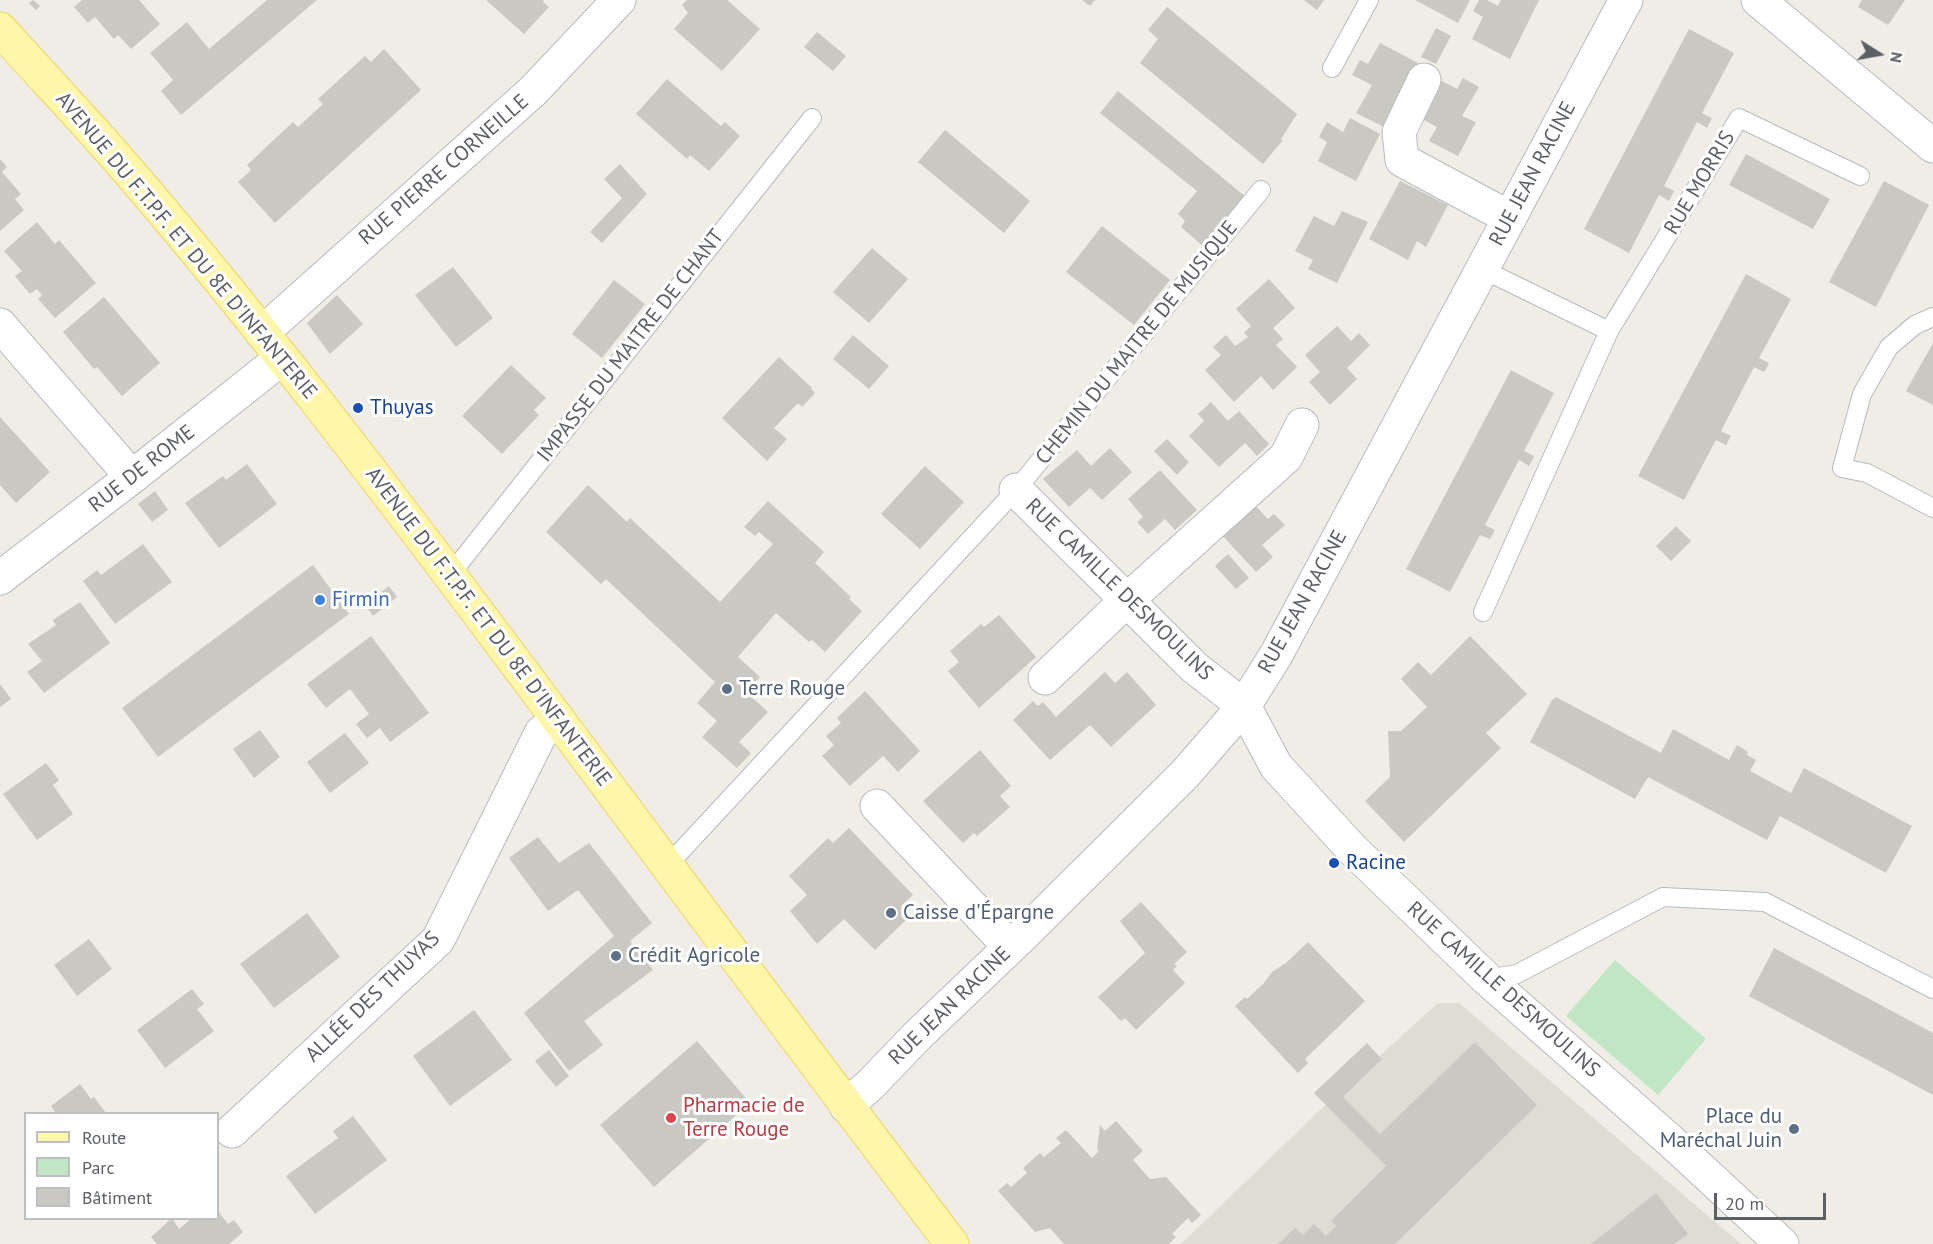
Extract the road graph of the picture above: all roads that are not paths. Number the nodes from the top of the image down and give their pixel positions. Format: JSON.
{"nodes":[{"id":1,"x":619,"y":0,"type":"edge"},
{"id":2,"x":1369,"y":0,"type":"edge"},
{"id":3,"x":1626,"y":0,"type":"edge"},
{"id":4,"x":1758,"y":0,"type":"edge"},
{"id":5,"x":0,"y":29,"type":"edge"},
{"id":6,"x":1332,"y":68,"type":"dead end"},
{"id":7,"x":1424,"y":80,"type":"dead end"},
{"id":8,"x":812,"y":118,"type":"dead end"},
{"id":9,"x":1933,"y":146,"type":"edge"},
{"id":10,"x":1860,"y":176,"type":"dead end"},
{"id":11,"x":1261,"y":190,"type":"dead end"},
{"id":12,"x":1510,"y":218,"type":"junction"},
{"id":13,"x":1482,"y":268,"type":"junction"},
{"id":14,"x":1933,"y":317,"type":"edge"},
{"id":15,"x":0,"y":325,"type":"edge"},
{"id":16,"x":1609,"y":331,"type":"junction"},
{"id":17,"x":262,"y":333,"type":"junction"},
{"id":18,"x":282,"y":358,"type":"junction"},
{"id":19,"x":1302,"y":425,"type":"dead end"},
{"id":20,"x":132,"y":477,"type":"junction"},
{"id":21,"x":1016,"y":490,"type":"junction"},
{"id":22,"x":1933,"y":508,"type":"edge"},
{"id":23,"x":450,"y":575,"type":"junction"},
{"id":24,"x":0,"y":578,"type":"edge"},
{"id":25,"x":1126,"y":601,"type":"junction"},
{"id":26,"x":1483,"y":612,"type":"dead end"},
{"id":27,"x":1045,"y":678,"type":"dead end"},
{"id":28,"x":1244,"y":706,"type":"junction"},
{"id":29,"x":558,"y":719,"type":"junction"},
{"id":30,"x":877,"y":806,"type":"dead end"},
{"id":31,"x":669,"y":865,"type":"junction"},
{"id":32,"x":1010,"y":947,"type":"junction"},
{"id":33,"x":1488,"y":979,"type":"junction"},
{"id":34,"x":1933,"y":989,"type":"edge"},
{"id":35,"x":846,"y":1106,"type":"junction"},
{"id":36,"x":232,"y":1131,"type":"dead end"},
{"id":37,"x":952,"y":1244,"type":"edge"},
{"id":38,"x":1782,"y":1244,"type":"edge"}],
"edges":[{"from":1,"to":17,"type":"street","name":"RUE PIERRE CORNEILLE"},
{"from":2,"to":6,"type":"lane"},
{"from":3,"to":12,"type":"street","name":"RUE JEAN RACINE"},
{"from":4,"to":9,"type":"street"},
{"from":5,"to":17,"type":"main road","name":"AVENUE DU F.T.P.F. ET DU 8E D'INFANTERIE"},
{"from":7,"to":12,"type":"street"},
{"from":8,"to":23,"type":"lane","name":"IMPASSE DU MAITRE DE CHANT"},
{"from":10,"to":16,"type":"lane","name":"RUE MORRIS"},
{"from":11,"to":21,"type":"lane","name":"CHEMIN DU MAITRE DE MUSIQUE"},
{"from":12,"to":13,"type":"street","name":"RUE JEAN RACINE"},
{"from":13,"to":16,"type":"lane"},
{"from":13,"to":28,"type":"street","name":"RUE JEAN RACINE"},
{"from":14,"to":22,"type":"lane"},
{"from":15,"to":20,"type":"street"},
{"from":16,"to":26,"type":"lane","name":"RUE MORRIS"},
{"from":17,"to":18,"type":"main road","name":"AVENUE DU F.T.P.F. ET DU 8E D'INFANTERIE"},
{"from":18,"to":20,"type":"street","name":"RUE DE ROME"},
{"from":18,"to":23,"type":"main road","name":"AVENUE DU F.T.P.F. ET DU 8E D'INFANTERIE"},
{"from":19,"to":25,"type":"street"},
{"from":20,"to":24,"type":"street","name":"RUE DE ROME"},
{"from":21,"to":25,"type":"street","name":"RUE CAMILLE DESMOULINS"},
{"from":21,"to":31,"type":"lane","name":"CHEMIN DU MAITRE DE MUSIQUE"},
{"from":23,"to":29,"type":"main road","name":"AVENUE DU F.T.P.F. ET DU 8E D'INFANTERIE"},
{"from":25,"to":27,"type":"street"},
{"from":25,"to":28,"type":"street","name":"RUE CAMILLE DESMOULINS"},
{"from":28,"to":32,"type":"street","name":"RUE JEAN RACINE"},
{"from":28,"to":33,"type":"street","name":"RUE CAMILLE DESMOULINS"},
{"from":29,"to":31,"type":"main road","name":"AVENUE DU F.T.P.F. ET DU 8E D'INFANTERIE"},
{"from":29,"to":36,"type":"street","name":"ALLÉE DES THUYAS"},
{"from":30,"to":32,"type":"street"},
{"from":31,"to":35,"type":"main road","name":"AVENUE DU F.T.P.F. ET DU 8E D'INFANTERIE"},
{"from":32,"to":35,"type":"street","name":"RUE JEAN RACINE"},
{"from":33,"to":34,"type":"lane"},
{"from":33,"to":38,"type":"street","name":"RUE CAMILLE DESMOULINS"},
{"from":35,"to":37,"type":"main road","name":"AVENUE DU F.T.P.F. ET DU 8E D'INFANTERIE"}]}
